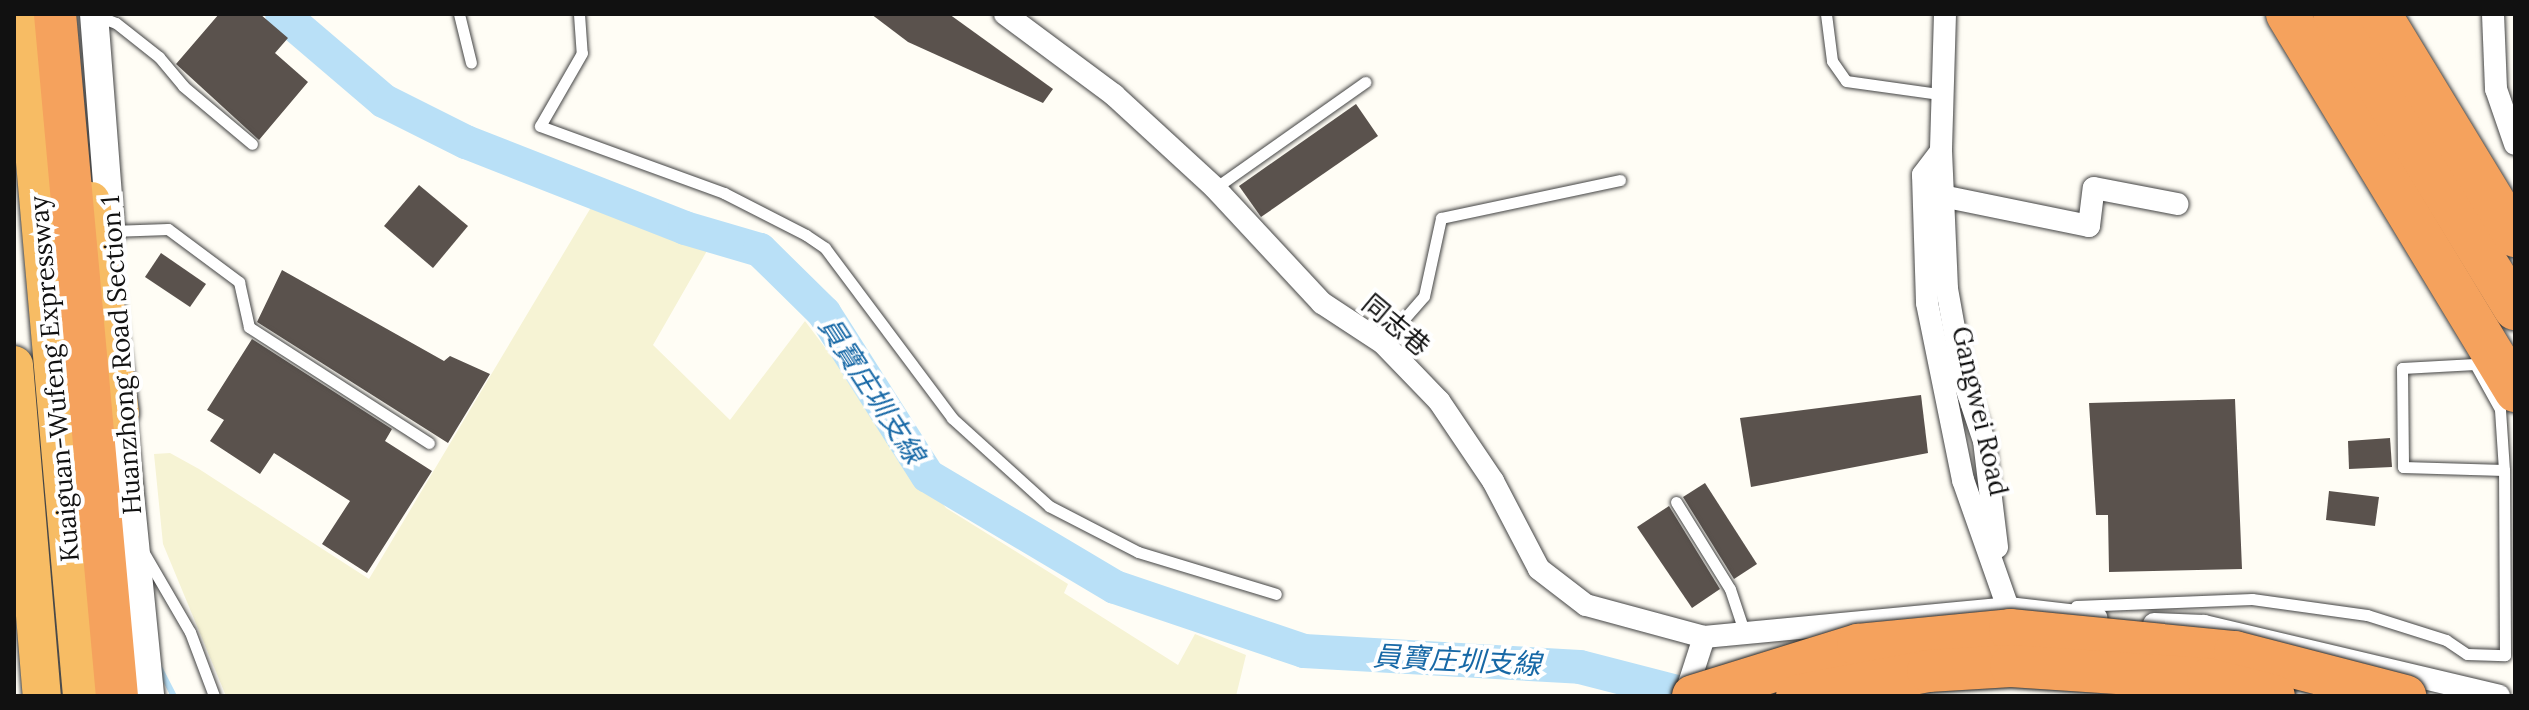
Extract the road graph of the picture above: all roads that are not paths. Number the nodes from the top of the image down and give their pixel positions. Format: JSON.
{"nodes":[{"id":1,"x":22,"y":14,"type":"edge"},
{"id":2,"x":55,"y":14,"type":"edge"},
{"id":3,"x":74,"y":14,"type":"edge"},
{"id":4,"x":94,"y":14,"type":"edge"},
{"id":5,"x":459,"y":14,"type":"edge"},
{"id":6,"x":579,"y":14,"type":"edge"},
{"id":7,"x":1005,"y":14,"type":"edge"},
{"id":8,"x":1826,"y":14,"type":"edge"},
{"id":9,"x":1945,"y":14,"type":"edge"},
{"id":10,"x":2287,"y":14,"type":"edge"},
{"id":11,"x":2334,"y":14,"type":"edge"},
{"id":12,"x":2380,"y":14,"type":"edge"},
{"id":13,"x":2493,"y":14,"type":"edge"},
{"id":14,"x":471,"y":63,"type":"dead end"},
{"id":15,"x":1365,"y":82,"type":"dead end"},
{"id":16,"x":1945,"y":96,"type":"junction"},
{"id":17,"x":252,"y":144,"type":"dead end"},
{"id":18,"x":2515,"y":144,"type":"edge"},
{"id":19,"x":1941,"y":151,"type":"junction"},
{"id":20,"x":1620,"y":180,"type":"dead end"},
{"id":21,"x":1215,"y":188,"type":"junction"},
{"id":22,"x":1942,"y":196,"type":"junction"},
{"id":23,"x":2177,"y":204,"type":"dead end"},
{"id":24,"x":111,"y":231,"type":"junction"},
{"id":25,"x":2515,"y":236,"type":"edge"},
{"id":26,"x":2515,"y":309,"type":"edge"},
{"id":27,"x":1383,"y":343,"type":"junction"},
{"id":28,"x":14,"y":365,"type":"edge"},
{"id":29,"x":2515,"y":391,"type":"edge"},
{"id":30,"x":120,"y":413,"type":"junction"},
{"id":31,"x":429,"y":443,"type":"dead end"},
{"id":32,"x":2504,"y":470,"type":"junction"},
{"id":33,"x":1676,"y":502,"type":"dead end"},
{"id":34,"x":136,"y":539,"type":"junction"},
{"id":35,"x":1276,"y":594,"type":"dead end"},
{"id":36,"x":2008,"y":608,"type":"junction"},
{"id":37,"x":2070,"y":615,"type":"junction"},
{"id":38,"x":2166,"y":626,"type":"junction"},
{"id":39,"x":1745,"y":634,"type":"junction"},
{"id":40,"x":1704,"y":637,"type":"junction"},
{"id":41,"x":138,"y":688,"type":"edge"},
{"id":42,"x":2076,"y":690,"type":"edge"},
{"id":43,"x":42,"y":696,"type":"edge"},
{"id":44,"x":82,"y":696,"type":"edge"},
{"id":45,"x":214,"y":696,"type":"edge"},
{"id":46,"x":1685,"y":696,"type":"edge"},
{"id":47,"x":1693,"y":696,"type":"edge"},
{"id":48,"x":1797,"y":696,"type":"edge"},
{"id":49,"x":2206,"y":696,"type":"edge"},
{"id":50,"x":2274,"y":696,"type":"edge"},
{"id":51,"x":2405,"y":696,"type":"edge"},
{"id":52,"x":2499,"y":696,"type":"edge"}],
"edges":[{"from":1,"to":44,"type":"highway","name":"Kuaiguan-Wufeng Expressway"},
{"from":2,"to":41,"type":"highway"},
{"from":3,"to":30,"type":"highway"},
{"from":4,"to":17,"type":"lane"},
{"from":4,"to":24,"type":"street","name":"Huanzhong Road Section 1"},
{"from":5,"to":14,"type":"lane"},
{"from":6,"to":35,"type":"lane"},
{"from":7,"to":21,"type":"street","name":"同志巷"},
{"from":8,"to":16,"type":"lane"},
{"from":9,"to":16,"type":"street","name":"Gangwei Road"},
{"from":10,"to":29,"type":"highway"},
{"from":11,"to":26,"type":"highway"},
{"from":12,"to":25,"type":"highway"},
{"from":13,"to":18,"type":"street"},
{"from":15,"to":21,"type":"lane"},
{"from":16,"to":19,"type":"street","name":"Gangwei Road"},
{"from":19,"to":22,"type":"street"},
{"from":19,"to":36,"type":"street","name":"Gangwei Road"},
{"from":20,"to":27,"type":"lane"},
{"from":21,"to":27,"type":"street","name":"同志巷"},
{"from":22,"to":23,"type":"street"},
{"from":22,"to":36,"type":"street"},
{"from":24,"to":30,"type":"street","name":"Huanzhong Road Section 1"},
{"from":24,"to":31,"type":"lane"},
{"from":27,"to":40,"type":"street","name":"同志巷"},
{"from":28,"to":43,"type":"highway","name":"Kuaiguan-Wufeng Expressway"},
{"from":30,"to":34,"type":"street","name":"Huanzhong Road Section 1"},
{"from":32,"to":32,"type":"lane"},
{"from":32,"to":36,"type":"lane"},
{"from":33,"to":39,"type":"lane"},
{"from":34,"to":41,"type":"street","name":"Huanzhong Road Section 1"},
{"from":34,"to":45,"type":"lane"},
{"from":36,"to":37,"type":"street"},
{"from":36,"to":39,"type":"street","name":"同志巷"},
{"from":37,"to":38,"type":"street"},
{"from":37,"to":42,"type":"street"},
{"from":38,"to":49,"type":"street"},
{"from":38,"to":52,"type":"street"},
{"from":39,"to":40,"type":"street","name":"同志巷"},
{"from":40,"to":46,"type":"street"},
{"from":47,"to":51,"type":"highway","bridge":true},
{"from":48,"to":50,"type":"highway","bridge":true}]}
